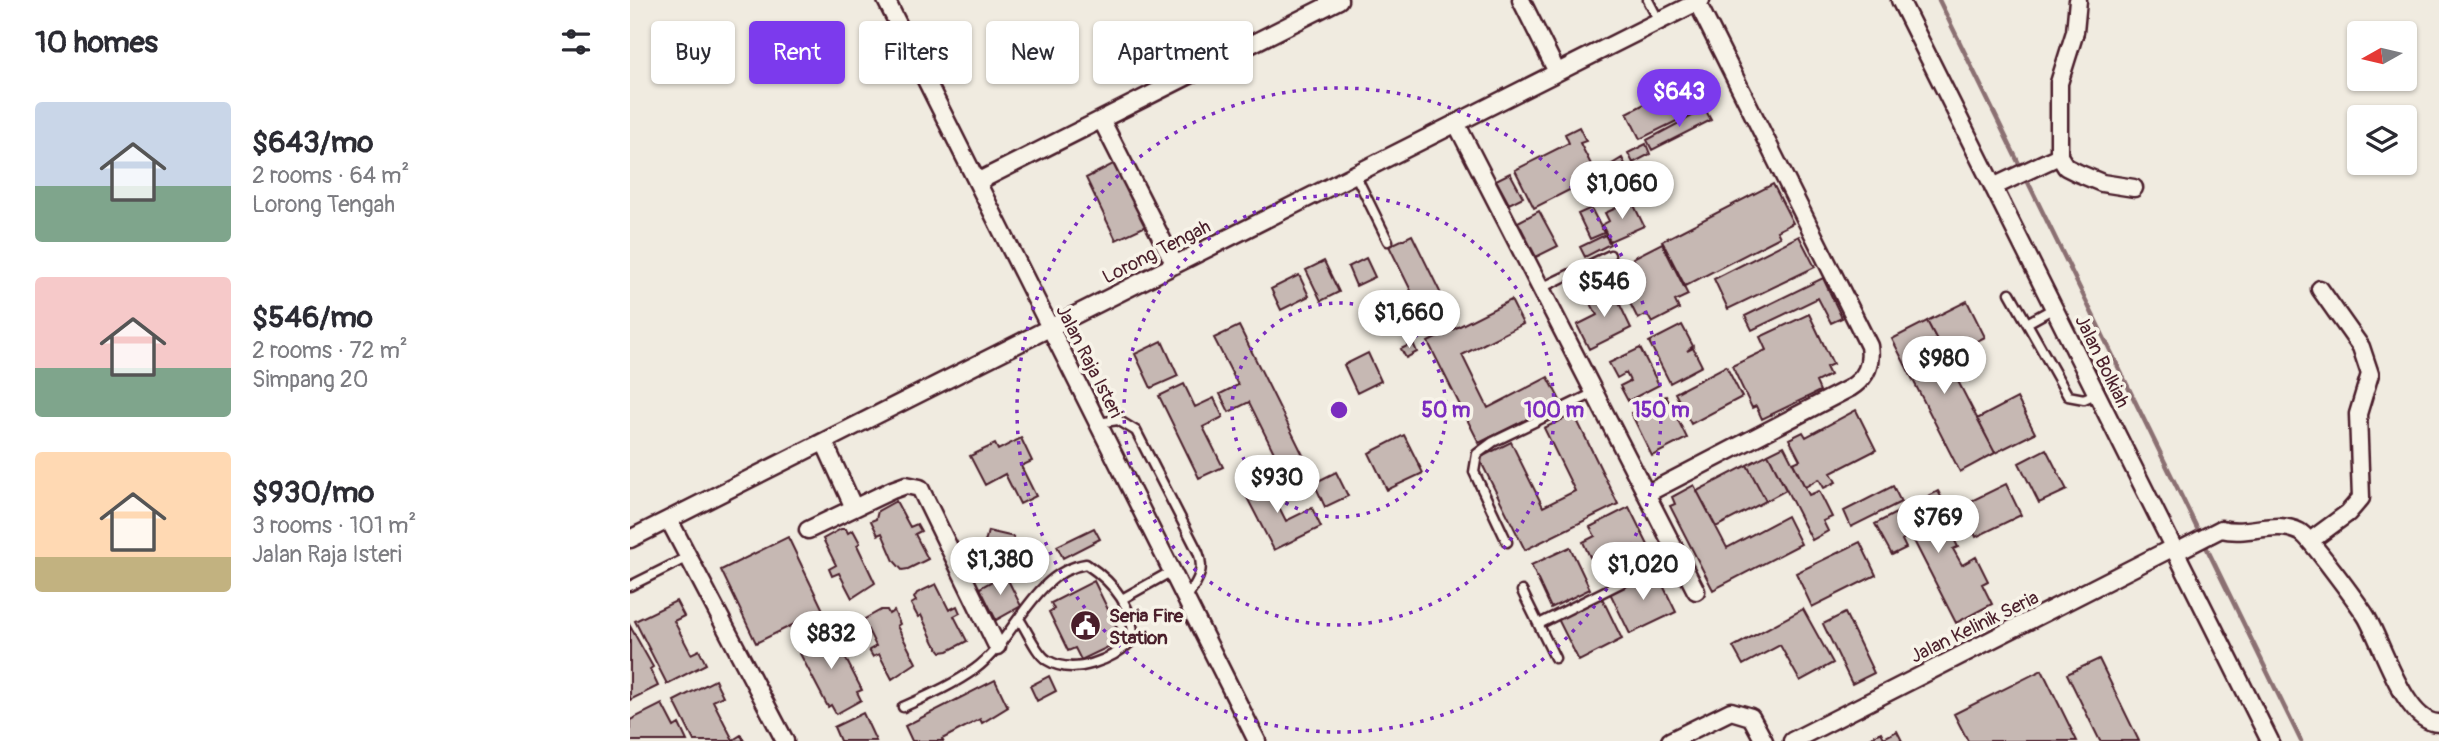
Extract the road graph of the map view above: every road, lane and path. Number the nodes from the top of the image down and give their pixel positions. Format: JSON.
{"nodes":[{"id":1,"x":886,"y":0,"type":"edge"},
{"id":2,"x":1339,"y":0,"type":"edge"},
{"id":3,"x":1521,"y":0,"type":"edge"},
{"id":4,"x":1648,"y":0,"type":"edge"},
{"id":5,"x":1900,"y":0,"type":"edge"},
{"id":6,"x":2078,"y":0,"type":"edge"},
{"id":7,"x":1699,"y":1,"type":"edge"},
{"id":8,"x":1659,"y":21,"type":"junction"},
{"id":9,"x":1558,"y":72,"type":"junction"},
{"id":10,"x":1102,"y":121,"type":"junction"},
{"id":11,"x":1456,"y":123,"type":"junction"},
{"id":12,"x":2059,"y":156,"type":"junction"},
{"id":13,"x":1355,"y":174,"type":"junction"},
{"id":14,"x":977,"y":182,"type":"junction"},
{"id":15,"x":1993,"y":187,"type":"junction"},
{"id":16,"x":2134,"y":188,"type":"dead end"},
{"id":17,"x":1388,"y":241,"type":"dead end"},
{"id":18,"x":1611,"y":255,"type":"dead end"},
{"id":19,"x":1175,"y":265,"type":"junction"},
{"id":20,"x":1541,"y":288,"type":"junction"},
{"id":21,"x":2320,"y":289,"type":"dead end"},
{"id":22,"x":2010,"y":293,"type":"dead end"},
{"id":23,"x":2054,"y":308,"type":"junction"},
{"id":24,"x":2027,"y":323,"type":"junction"},
{"id":25,"x":1050,"y":328,"type":"junction"},
{"id":26,"x":1594,"y":393,"type":"junction"},
{"id":27,"x":2095,"y":394,"type":"junction"},
{"id":28,"x":1098,"y":423,"type":"junction"},
{"id":29,"x":824,"y":442,"type":"junction"},
{"id":30,"x":1646,"y":494,"type":"junction"},
{"id":31,"x":854,"y":508,"type":"junction"},
{"id":32,"x":668,"y":520,"type":"junction"},
{"id":33,"x":808,"y":530,"type":"dead end"},
{"id":34,"x":630,"y":539,"type":"edge"},
{"id":35,"x":2310,"y":541,"type":"junction"},
{"id":36,"x":1507,"y":542,"type":"dead end"},
{"id":37,"x":2175,"y":550,"type":"junction"},
{"id":38,"x":1677,"y":555,"type":"junction"},
{"id":39,"x":688,"y":557,"type":"junction"},
{"id":40,"x":1172,"y":571,"type":"junction"},
{"id":41,"x":630,"y":586,"type":"edge"},
{"id":42,"x":1522,"y":591,"type":"dead end"},
{"id":43,"x":1696,"y":591,"type":"dead end"},
{"id":44,"x":1122,"y":599,"type":"junction"},
{"id":45,"x":1186,"y":599,"type":"junction"},
{"id":46,"x":1019,"y":619,"type":"junction"},
{"id":47,"x":1539,"y":624,"type":"junction"},
{"id":48,"x":997,"y":646,"type":"junction"},
{"id":49,"x":1555,"y":658,"type":"dead end"},
{"id":50,"x":903,"y":707,"type":"dead end"},
{"id":51,"x":2439,"y":723,"type":"edge"},
{"id":52,"x":785,"y":741,"type":"edge"},
{"id":53,"x":1258,"y":741,"type":"edge"},
{"id":54,"x":1670,"y":741,"type":"edge"},
{"id":55,"x":1764,"y":741,"type":"edge"},
{"id":56,"x":1792,"y":741,"type":"edge"},
{"id":57,"x":2270,"y":741,"type":"edge"}],
"edges":[{"from":1,"to":14,"type":"street","name":"Jalan Raja Isteri"},
{"from":2,"to":10,"type":"street"},
{"from":3,"to":9,"type":"street"},
{"from":4,"to":8,"type":"lane"},
{"from":5,"to":15,"type":"street","name":"Jalan Bolkiah"},
{"from":6,"to":12,"type":"street"},
{"from":7,"to":8,"type":"street","name":"Lorong Tengah"},
{"from":7,"to":30,"type":"street"},
{"from":8,"to":9,"type":"street","name":"Lorong Tengah"},
{"from":9,"to":11,"type":"street","name":"Lorong Tengah"},
{"from":10,"to":14,"type":"street"},
{"from":10,"to":19,"type":"street"},
{"from":11,"to":13,"type":"street","name":"Lorong Tengah"},
{"from":11,"to":20,"type":"street"},
{"from":12,"to":15,"type":"street"},
{"from":12,"to":16,"type":"street"},
{"from":13,"to":17,"type":"lane"},
{"from":13,"to":19,"type":"street","name":"Lorong Tengah"},
{"from":14,"to":25,"type":"street","name":"Jalan Raja Isteri"},
{"from":15,"to":23,"type":"street","name":"Jalan Bolkiah"},
{"from":18,"to":20,"type":"lane"},
{"from":19,"to":25,"type":"street","name":"Lorong Tengah"},
{"from":20,"to":26,"type":"street"},
{"from":21,"to":35,"type":"street"},
{"from":22,"to":24,"type":"lane"},
{"from":23,"to":24,"type":"lane"},
{"from":23,"to":27,"type":"street","name":"Jalan Bolkiah"},
{"from":24,"to":27,"type":"lane"},
{"from":25,"to":28,"type":"street","name":"Jalan Raja Isteri"},
{"from":25,"to":29,"type":"street","name":"Lorong Tengah"},
{"from":26,"to":30,"type":"street"},
{"from":26,"to":36,"type":"lane"},
{"from":27,"to":37,"type":"street","name":"Jalan Bolkiah"},
{"from":28,"to":40,"type":"street","name":"Jalan Raja Isteri"},
{"from":28,"to":45,"type":"lane"},
{"from":29,"to":31,"type":"street"},
{"from":29,"to":32,"type":"street","name":"Lorong Tengah"},
{"from":30,"to":38,"type":"street"},
{"from":31,"to":33,"type":"street"},
{"from":31,"to":48,"type":"street"},
{"from":32,"to":34,"type":"street","name":"Lorong Tengah"},
{"from":32,"to":39,"type":"street"},
{"from":35,"to":37,"type":"street","name":"Jalan Kelinik Seria"},
{"from":35,"to":51,"type":"street"},
{"from":37,"to":56,"type":"street","name":"Jalan Kelinik Seria"},
{"from":37,"to":57,"type":"street","name":"Jalan Bolkiah"},
{"from":38,"to":43,"type":"street"},
{"from":38,"to":47,"type":"lane"},
{"from":39,"to":41,"type":"lane"},
{"from":39,"to":52,"type":"street"},
{"from":40,"to":44,"type":"lane"},
{"from":40,"to":45,"type":"street","name":"Jalan Raja Isteri"},
{"from":42,"to":47,"type":"lane"},
{"from":44,"to":46,"type":"lane"},
{"from":44,"to":46,"type":"lane"},
{"from":45,"to":53,"type":"street","name":"Jalan Raja Isteri"},
{"from":46,"to":48,"type":"lane"},
{"from":47,"to":49,"type":"lane"},
{"from":48,"to":50,"type":"lane"},
{"from":54,"to":55,"type":"street"}]}
